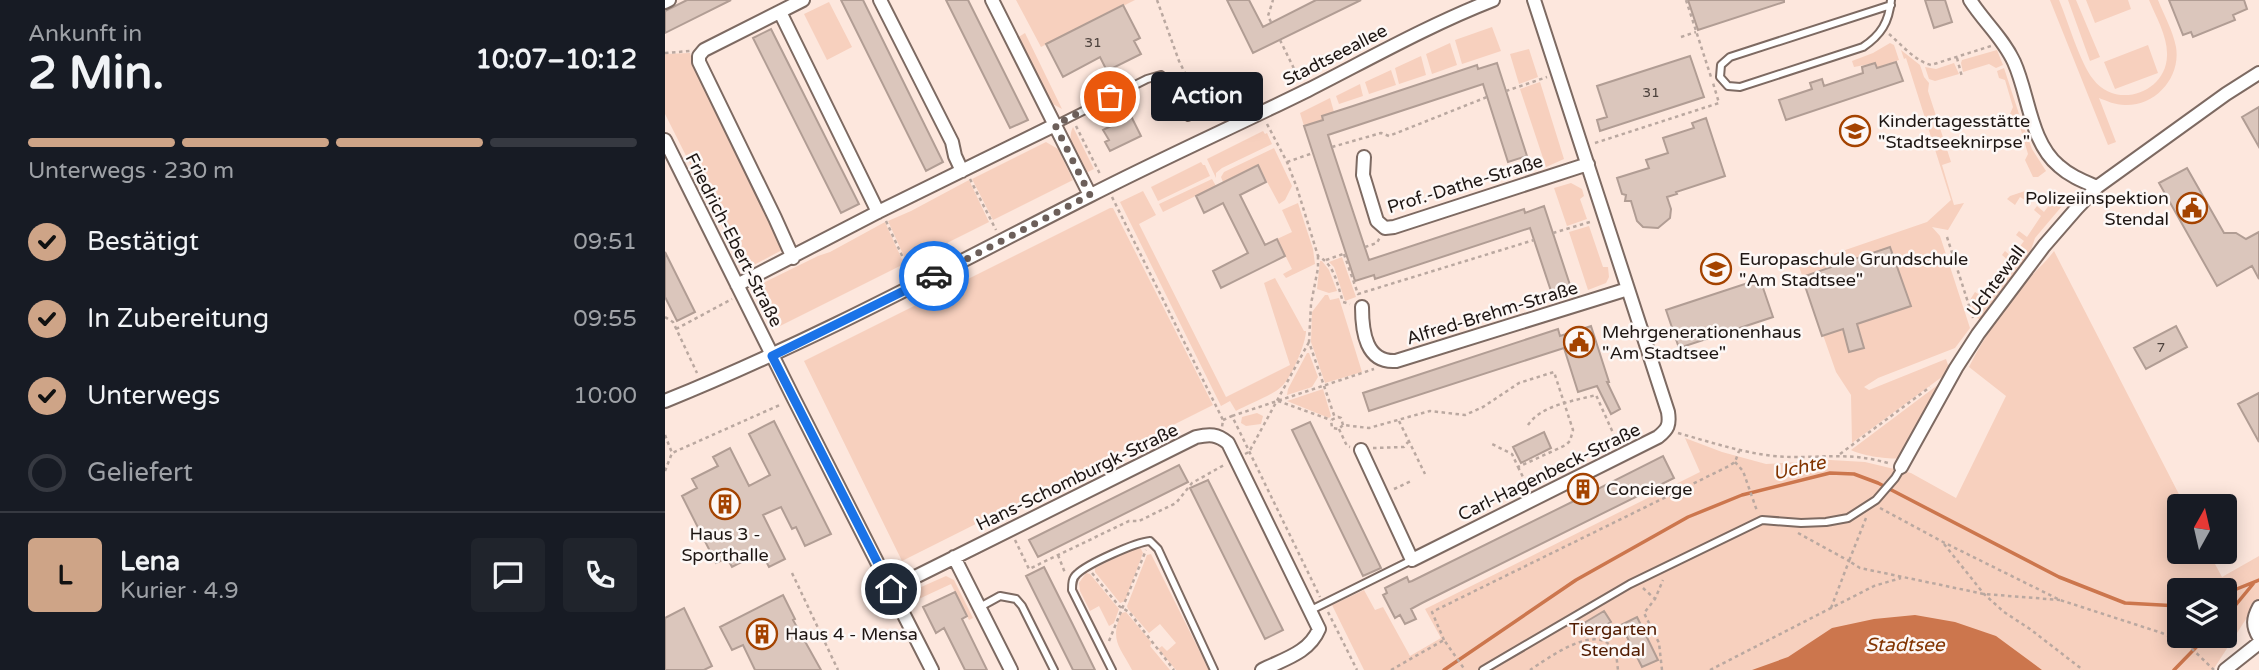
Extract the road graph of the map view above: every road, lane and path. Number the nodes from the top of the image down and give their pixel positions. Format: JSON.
{"nodes":[{"id":1,"x":803,"y":0,"type":"edge"},
{"id":2,"x":880,"y":0,"type":"edge"},
{"id":3,"x":992,"y":0,"type":"edge"},
{"id":4,"x":1157,"y":0,"type":"edge"},
{"id":5,"x":1273,"y":0,"type":"edge"},
{"id":6,"x":1493,"y":0,"type":"edge"},
{"id":7,"x":1534,"y":0,"type":"edge"},
{"id":8,"x":1686,"y":0,"type":"edge"},
{"id":9,"x":1971,"y":0,"type":"edge"},
{"id":10,"x":1891,"y":2,"type":"edge"},
{"id":11,"x":780,"y":12,"type":"junction"},
{"id":12,"x":1271,"y":22,"type":"dead end"},
{"id":13,"x":1884,"y":30,"type":"junction"},
{"id":14,"x":1696,"y":32,"type":"junction"},
{"id":15,"x":1681,"y":37,"type":"dead end"},
{"id":16,"x":1280,"y":40,"type":"dead end"},
{"id":17,"x":2003,"y":42,"type":"junction"},
{"id":18,"x":704,"y":50,"type":"junction"},
{"id":19,"x":665,"y":53,"type":"edge"},
{"id":20,"x":1957,"y":58,"type":"junction"},
{"id":21,"x":2259,"y":73,"type":"edge"},
{"id":22,"x":1556,"y":74,"type":"junction"},
{"id":23,"x":1962,"y":77,"type":"dead end"},
{"id":24,"x":1305,"y":91,"type":"junction"},
{"id":25,"x":1506,"y":91,"type":"dead end"},
{"id":26,"x":1487,"y":97,"type":"dead end"},
{"id":27,"x":1261,"y":111,"type":"junction"},
{"id":28,"x":1071,"y":116,"type":"junction"},
{"id":29,"x":1188,"y":117,"type":"dead end"},
{"id":30,"x":1207,"y":117,"type":"dead end"},
{"id":31,"x":1055,"y":125,"type":"junction"},
{"id":32,"x":665,"y":140,"type":"edge"},
{"id":33,"x":1332,"y":147,"type":"dead end"},
{"id":34,"x":1583,"y":147,"type":"junction"},
{"id":35,"x":1313,"y":153,"type":"dead end"},
{"id":36,"x":1364,"y":157,"type":"dead end"},
{"id":37,"x":1287,"y":162,"type":"junction"},
{"id":38,"x":1588,"y":164,"type":"junction"},
{"id":39,"x":964,"y":170,"type":"junction"},
{"id":40,"x":1107,"y":187,"type":"junction"},
{"id":41,"x":2097,"y":187,"type":"junction"},
{"id":42,"x":1090,"y":195,"type":"junction"},
{"id":43,"x":879,"y":211,"type":"junction"},
{"id":44,"x":1605,"y":217,"type":"junction"},
{"id":45,"x":1385,"y":228,"type":"junction"},
{"id":46,"x":1553,"y":233,"type":"dead end"},
{"id":47,"x":1947,"y":237,"type":"dead end"},
{"id":48,"x":1534,"y":240,"type":"dead end"},
{"id":49,"x":1002,"y":242,"type":"junction"},
{"id":50,"x":1365,"y":247,"type":"dead end"},
{"id":51,"x":1318,"y":256,"type":"junction"},
{"id":52,"x":793,"y":258,"type":"junction"},
{"id":53,"x":1325,"y":260,"type":"junction"},
{"id":54,"x":916,"y":285,"type":"junction"},
{"id":55,"x":1628,"y":289,"type":"junction"},
{"id":56,"x":739,"y":290,"type":"junction"},
{"id":57,"x":1362,"y":307,"type":"joint"},
{"id":58,"x":665,"y":317,"type":"edge"},
{"id":59,"x":676,"y":329,"type":"junction"},
{"id":60,"x":1978,"y":334,"type":"junction"},
{"id":61,"x":1309,"y":342,"type":"junction"},
{"id":62,"x":772,"y":356,"type":"junction"},
{"id":63,"x":1386,"y":361,"type":"junction"},
{"id":64,"x":1934,"y":384,"type":"dead end"},
{"id":65,"x":703,"y":385,"type":"junction"},
{"id":66,"x":1324,"y":385,"type":"junction"},
{"id":67,"x":794,"y":399,"type":"junction"},
{"id":68,"x":665,"y":401,"type":"edge"},
{"id":69,"x":1278,"y":401,"type":"junction"},
{"id":70,"x":1564,"y":403,"type":"junction"},
{"id":71,"x":1232,"y":416,"type":"junction"},
{"id":72,"x":1333,"y":419,"type":"junction"},
{"id":73,"x":1223,"y":420,"type":"junction"},
{"id":74,"x":1399,"y":421,"type":"junction"},
{"id":75,"x":1343,"y":425,"type":"junction"},
{"id":76,"x":1528,"y":425,"type":"dead end"},
{"id":77,"x":1339,"y":429,"type":"junction"},
{"id":78,"x":1667,"y":429,"type":"junction"},
{"id":79,"x":665,"y":435,"type":"edge"},
{"id":80,"x":1221,"y":437,"type":"junction"},
{"id":81,"x":1408,"y":442,"type":"junction"},
{"id":82,"x":1490,"y":443,"type":"dead end"},
{"id":83,"x":1361,"y":450,"type":"junction"},
{"id":84,"x":1739,"y":451,"type":"junction"},
{"id":85,"x":1249,"y":452,"type":"junction"},
{"id":86,"x":672,"y":453,"type":"junction"},
{"id":87,"x":1623,"y":455,"type":"junction"},
{"id":88,"x":1839,"y":455,"type":"junction"},
{"id":89,"x":1236,"y":459,"type":"junction"},
{"id":90,"x":1735,"y":462,"type":"junction"},
{"id":91,"x":1518,"y":467,"type":"junction"},
{"id":92,"x":665,"y":471,"type":"edge"},
{"id":93,"x":1898,"y":473,"type":"junction"},
{"id":94,"x":1425,"y":474,"type":"dead end"},
{"id":95,"x":1411,"y":481,"type":"dead end"},
{"id":96,"x":1382,"y":495,"type":"junction"},
{"id":97,"x":1534,"y":499,"type":"junction"},
{"id":98,"x":1874,"y":502,"type":"junction"},
{"id":99,"x":1754,"y":507,"type":"dead end"},
{"id":100,"x":1777,"y":521,"type":"junction"},
{"id":101,"x":1010,"y":529,"type":"junction"},
{"id":102,"x":1150,"y":541,"type":"junction"},
{"id":103,"x":1943,"y":542,"type":"junction"},
{"id":104,"x":954,"y":557,"type":"junction"},
{"id":105,"x":1412,"y":559,"type":"junction"},
{"id":106,"x":1849,"y":561,"type":"junction"},
{"id":107,"x":1668,"y":567,"type":"junction"},
{"id":108,"x":1087,"y":568,"type":"junction"},
{"id":109,"x":792,"y":573,"type":"dead end"},
{"id":110,"x":1905,"y":577,"type":"junction"},
{"id":111,"x":1635,"y":582,"type":"junction"},
{"id":112,"x":891,"y":589,"type":"junction"},
{"id":113,"x":1984,"y":594,"type":"junction"},
{"id":114,"x":1655,"y":599,"type":"junction"},
{"id":115,"x":2060,"y":600,"type":"junction"},
{"id":116,"x":1324,"y":604,"type":"junction"},
{"id":117,"x":980,"y":607,"type":"junction"},
{"id":118,"x":2259,"y":607,"type":"edge"},
{"id":119,"x":1123,"y":608,"type":"junction"},
{"id":120,"x":1831,"y":608,"type":"junction"},
{"id":121,"x":1311,"y":610,"type":"junction"},
{"id":122,"x":2259,"y":637,"type":"edge"},
{"id":123,"x":1444,"y":640,"type":"junction"},
{"id":124,"x":2259,"y":643,"type":"edge"},
{"id":125,"x":1104,"y":654,"type":"junction"},
{"id":126,"x":838,"y":670,"type":"edge"},
{"id":127,"x":932,"y":670,"type":"edge"},
{"id":128,"x":1011,"y":670,"type":"edge"},
{"id":129,"x":1054,"y":670,"type":"edge"},
{"id":130,"x":1112,"y":670,"type":"edge"},
{"id":131,"x":1174,"y":670,"type":"edge"},
{"id":132,"x":1214,"y":670,"type":"edge"},
{"id":133,"x":1262,"y":670,"type":"edge"},
{"id":134,"x":1357,"y":670,"type":"edge"},
{"id":135,"x":1391,"y":670,"type":"edge"},
{"id":136,"x":1465,"y":670,"type":"edge"},
{"id":137,"x":1483,"y":670,"type":"edge"},
{"id":138,"x":1530,"y":670,"type":"edge"},
{"id":139,"x":1618,"y":670,"type":"edge"},
{"id":140,"x":1662,"y":670,"type":"edge"},
{"id":141,"x":1710,"y":670,"type":"edge"},
{"id":142,"x":2083,"y":670,"type":"edge"},
{"id":143,"x":2214,"y":670,"type":"edge"},
{"id":144,"x":2225,"y":670,"type":"edge"}],
"edges":[{"from":1,"to":11,"type":"street"},
{"from":2,"to":39,"type":"street"},
{"from":3,"to":31,"type":"street"},
{"from":4,"to":30,"type":"path"},
{"from":5,"to":12,"type":"path"},
{"from":6,"to":24,"type":"street","name":"Stadtseeallee"},
{"from":7,"to":22,"type":"street","name":"Carl-Hagenbeck-Straße"},
{"from":8,"to":14,"type":"path"},
{"from":9,"to":17,"type":"street"},
{"from":10,"to":13,"type":"lane"},
{"from":10,"to":13,"type":"lane"},
{"from":11,"to":18,"type":"street"},
{"from":11,"to":43,"type":"street"},
{"from":13,"to":20,"type":"path"},
{"from":14,"to":15,"type":"path"},
{"from":14,"to":34,"type":"path"},
{"from":16,"to":24,"type":"path"},
{"from":17,"to":20,"type":"path"},
{"from":17,"to":41,"type":"street"},
{"from":18,"to":19,"type":"path"},
{"from":18,"to":52,"type":"street"},
{"from":20,"to":23,"type":"path"},
{"from":21,"to":41,"type":"street","name":"Uchtewall"},
{"from":22,"to":25,"type":"path"},
{"from":22,"to":34,"type":"street","name":"Carl-Hagenbeck-Straße"},
{"from":24,"to":27,"type":"street","name":"Stadtseeallee"},
{"from":26,"to":33,"type":"path"},
{"from":27,"to":37,"type":"path"},
{"from":27,"to":40,"type":"street","name":"Stadtseeallee"},
{"from":28,"to":29,"type":"lane"},
{"from":28,"to":31,"type":"lane"},
{"from":28,"to":40,"type":"path"},
{"from":31,"to":39,"type":"street"},
{"from":31,"to":42,"type":"street"},
{"from":32,"to":56,"type":"street","name":"Friedrich-Ebert-Straße"},
{"from":34,"to":38,"type":"street","name":"Carl-Hagenbeck-Straße"},
{"from":35,"to":37,"type":"path"},
{"from":36,"to":45,"type":"street","name":"Prof.-Dathe-Straße"},
{"from":37,"to":51,"type":"path"},
{"from":38,"to":44,"type":"street","name":"Carl-Hagenbeck-Straße"},
{"from":38,"to":45,"type":"street","name":"Prof.-Dathe-Straße"},
{"from":39,"to":43,"type":"street"},
{"from":39,"to":49,"type":"path"},
{"from":40,"to":42,"type":"street","name":"Stadtseeallee"},
{"from":40,"to":73,"type":"path"},
{"from":41,"to":60,"type":"street","name":"Uchtewall"},
{"from":42,"to":49,"type":"street","name":"Stadtseeallee"},
{"from":43,"to":52,"type":"street"},
{"from":43,"to":54,"type":"path"},
{"from":44,"to":46,"type":"path"},
{"from":44,"to":55,"type":"street","name":"Carl-Hagenbeck-Straße"},
{"from":45,"to":50,"type":"path"},
{"from":47,"to":60,"type":"path"},
{"from":48,"to":53,"type":"path"},
{"from":49,"to":54,"type":"street","name":"Stadtseeallee"},
{"from":51,"to":53,"type":"path"},
{"from":51,"to":61,"type":"path"},
{"from":52,"to":56,"type":"street"},
{"from":53,"to":57,"type":"path"},
{"from":54,"to":62,"type":"street","name":"Stadtseeallee"},
{"from":55,"to":63,"type":"street","name":"Alfred-Brehm-Straße"},
{"from":55,"to":78,"type":"street","name":"Carl-Hagenbeck-Straße"},
{"from":56,"to":59,"type":"path"},
{"from":56,"to":62,"type":"street","name":"Friedrich-Ebert-Straße"},
{"from":57,"to":63,"type":"street"},
{"from":58,"to":59,"type":"path"},
{"from":59,"to":65,"type":"path"},
{"from":60,"to":93,"type":"street","name":"Uchtewall"},
{"from":61,"to":66,"type":"path"},
{"from":61,"to":69,"type":"path"},
{"from":62,"to":65,"type":"street","name":"Stadtseeallee"},
{"from":62,"to":67,"type":"street","name":"Friedrich-Ebert-Straße"},
{"from":63,"to":66,"type":"path"},
{"from":64,"to":88,"type":"path"},
{"from":65,"to":68,"type":"street","name":"Stadtseeallee"},
{"from":66,"to":69,"type":"path"},
{"from":66,"to":72,"type":"path"},
{"from":67,"to":86,"type":"path"},
{"from":67,"to":112,"type":"street","name":"Friedrich-Ebert-Straße"},
{"from":69,"to":71,"type":"path"},
{"from":69,"to":72,"type":"path"},
{"from":69,"to":85,"type":"path"},
{"from":70,"to":74,"type":"path"},
{"from":70,"to":76,"type":"path"},
{"from":70,"to":87,"type":"path"},
{"from":70,"to":91,"type":"path"},
{"from":71,"to":73,"type":"path"},
{"from":71,"to":85,"type":"path"},
{"from":72,"to":75,"type":"path"},
{"from":72,"to":77,"type":"path"},
{"from":73,"to":80,"type":"path"},
{"from":74,"to":75,"type":"path"},
{"from":74,"to":81,"type":"path"},
{"from":75,"to":77,"type":"path"},
{"from":77,"to":83,"type":"path"},
{"from":78,"to":84,"type":"path"},
{"from":78,"to":87,"type":"street","name":"Carl-Hagenbeck-Straße"},
{"from":79,"to":86,"type":"path"},
{"from":80,"to":89,"type":"street"},
{"from":80,"to":101,"type":"street","name":"Hans-Schomburgk-Straße"},
{"from":81,"to":83,"type":"path"},
{"from":81,"to":94,"type":"path"},
{"from":82,"to":91,"type":"path"},
{"from":83,"to":96,"type":"street"},
{"from":84,"to":88,"type":"path"},
{"from":84,"to":90,"type":"path"},
{"from":85,"to":89,"type":"path"},
{"from":85,"to":116,"type":"path"},
{"from":86,"to":92,"type":"path"},
{"from":87,"to":97,"type":"street","name":"Carl-Hagenbeck-Straße"},
{"from":88,"to":93,"type":"path"},
{"from":89,"to":101,"type":"path"},
{"from":89,"to":121,"type":"street"},
{"from":90,"to":99,"type":"path"},
{"from":90,"to":123,"type":"path"},
{"from":91,"to":97,"type":"path"},
{"from":93,"to":98,"type":"lane"},
{"from":95,"to":96,"type":"path"},
{"from":96,"to":105,"type":"street"},
{"from":97,"to":105,"type":"street","name":"Carl-Hagenbeck-Straße"},
{"from":98,"to":100,"type":"lane"},
{"from":98,"to":103,"type":"path"},
{"from":98,"to":106,"type":"path"},
{"from":100,"to":106,"type":"path"},
{"from":100,"to":107,"type":"lane"},
{"from":101,"to":104,"type":"street","name":"Hans-Schomburgk-Straße"},
{"from":102,"to":108,"type":"lane"},
{"from":102,"to":119,"type":"path"},
{"from":102,"to":132,"type":"lane"},
{"from":103,"to":113,"type":"path"},
{"from":103,"to":115,"type":"path"},
{"from":104,"to":112,"type":"street","name":"Hans-Schomburgk-Straße"},
{"from":104,"to":117,"type":"street"},
{"from":105,"to":116,"type":"lane"},
{"from":106,"to":110,"type":"path"},
{"from":106,"to":120,"type":"path"},
{"from":107,"to":111,"type":"lane"},
{"from":107,"to":114,"type":"path"},
{"from":108,"to":119,"type":"path"},
{"from":108,"to":125,"type":"lane"},
{"from":109,"to":126,"type":"path"},
{"from":110,"to":113,"type":"path"},
{"from":110,"to":120,"type":"path"},
{"from":111,"to":114,"type":"path"},
{"from":111,"to":137,"type":"lane"},
{"from":112,"to":127,"type":"street","name":"Friedrich-Ebert-Straße"},
{"from":113,"to":115,"type":"path"},
{"from":113,"to":142,"type":"path"},
{"from":114,"to":140,"type":"path"},
{"from":115,"to":143,"type":"path"},
{"from":116,"to":121,"type":"lane"},
{"from":116,"to":134,"type":"path"},
{"from":117,"to":128,"type":"street"},
{"from":117,"to":129,"type":"lane"},
{"from":118,"to":122,"type":"street"},
{"from":119,"to":125,"type":"path"},
{"from":119,"to":131,"type":"path"},
{"from":120,"to":141,"type":"path"},
{"from":121,"to":133,"type":"street"},
{"from":123,"to":135,"type":"path"},
{"from":123,"to":136,"type":"path"},
{"from":124,"to":144,"type":"street"},
{"from":125,"to":130,"type":"lane"},
{"from":138,"to":139,"type":"path"}]}
